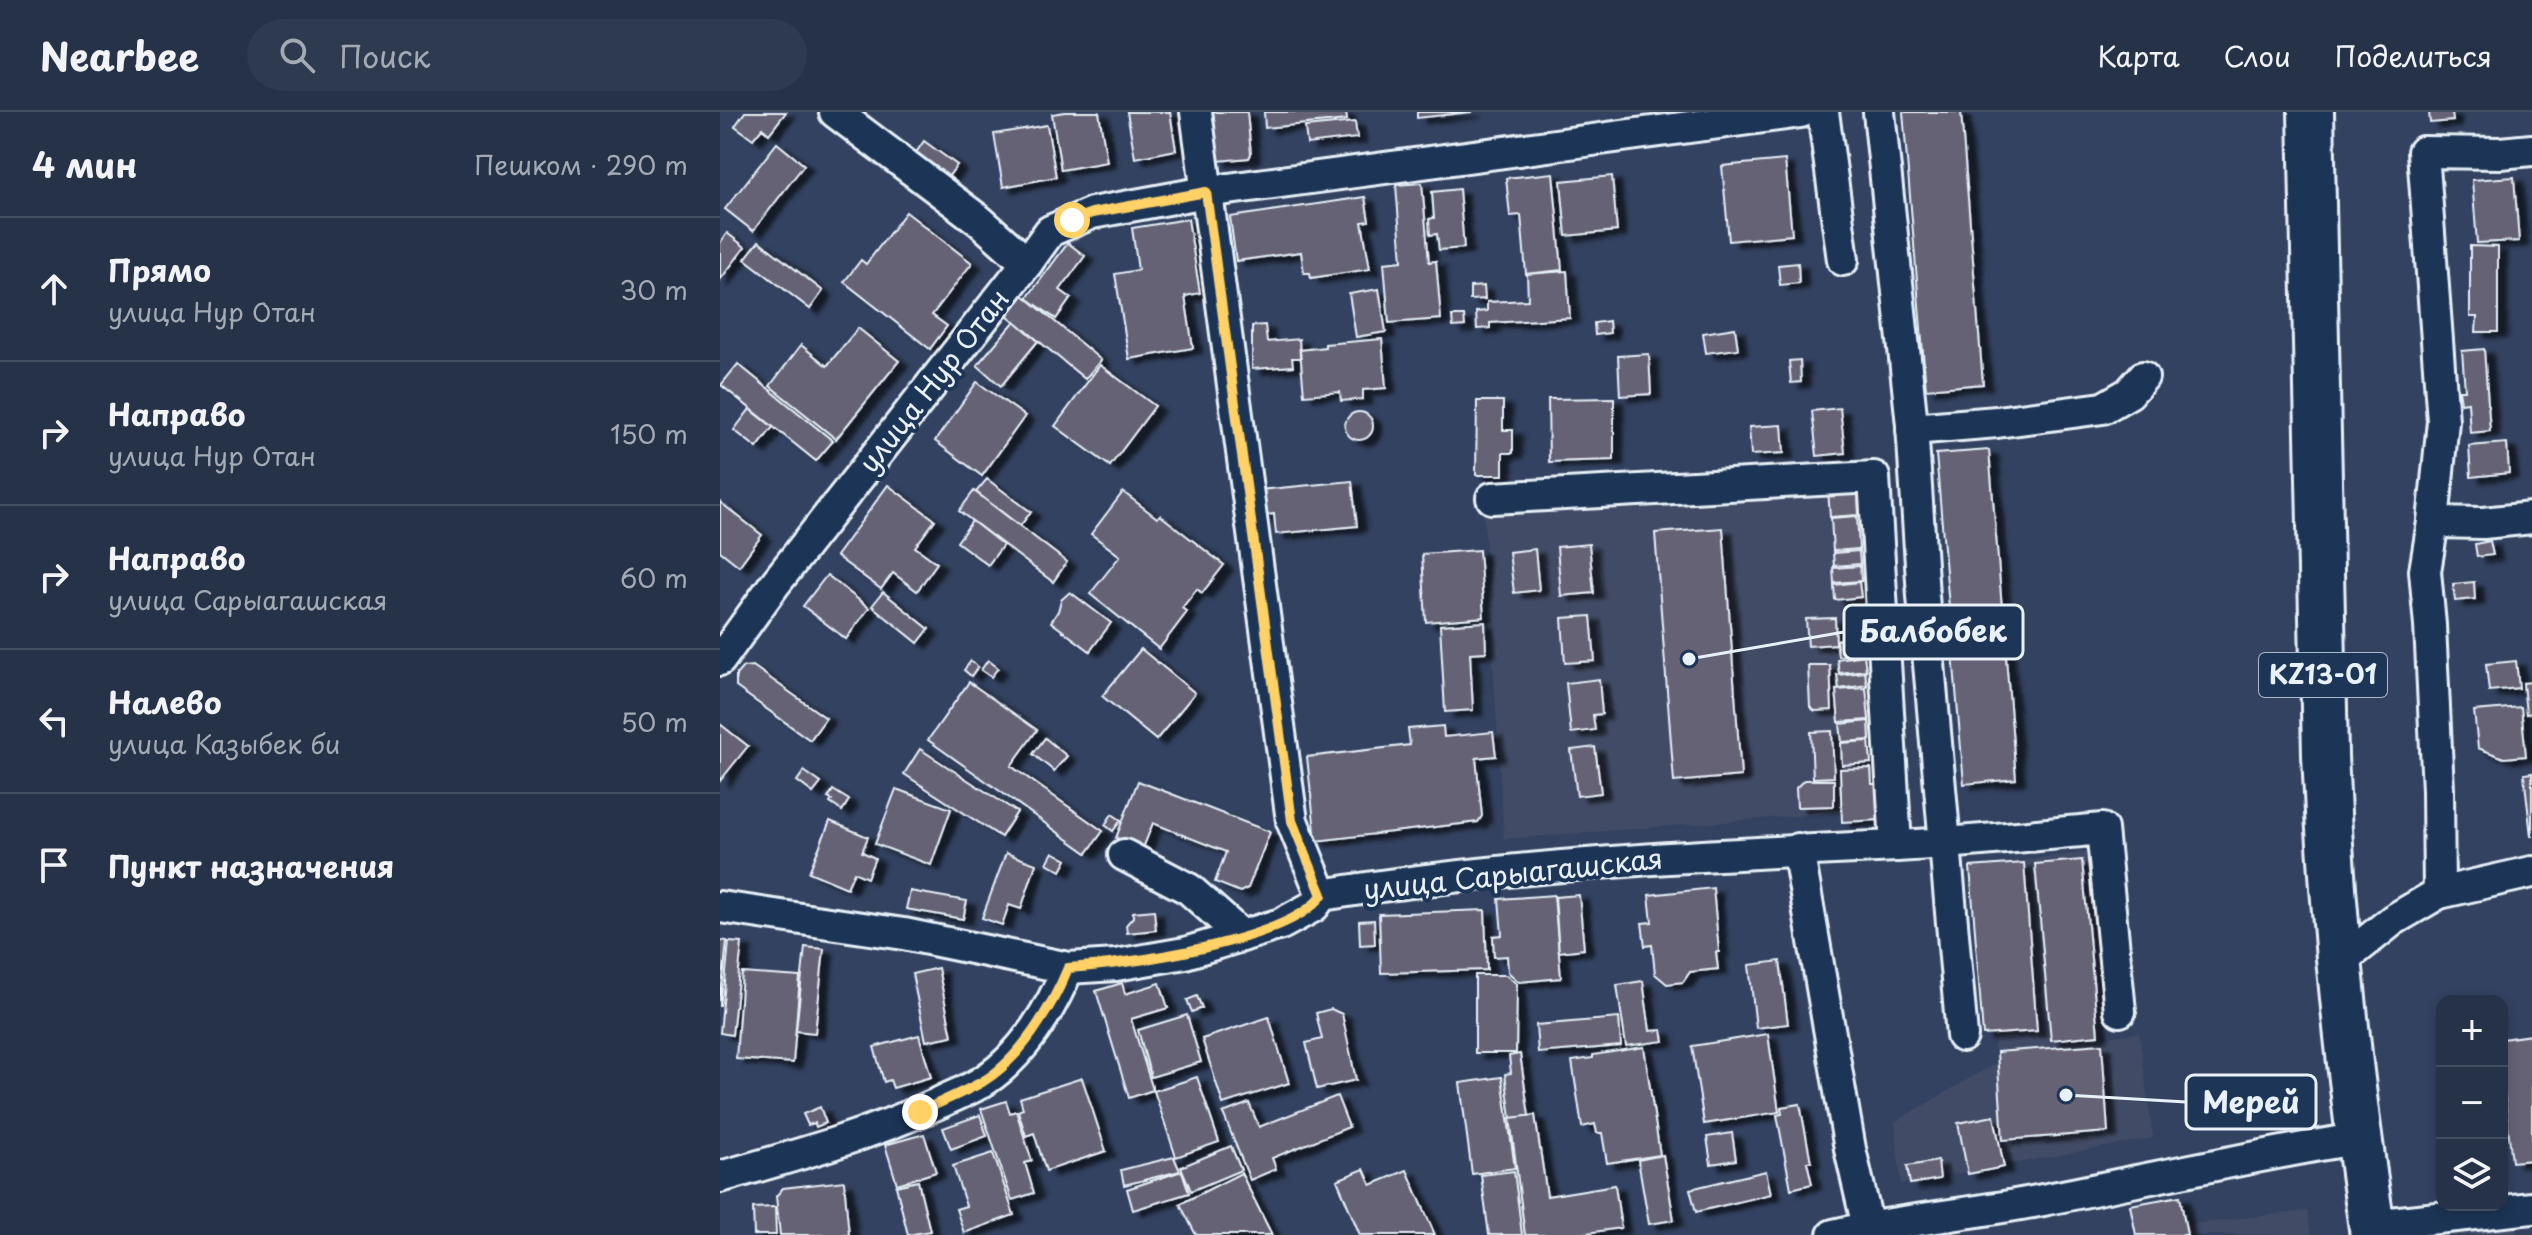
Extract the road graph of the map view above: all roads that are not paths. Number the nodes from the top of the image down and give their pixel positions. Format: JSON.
{"nodes":[{"id":1,"x":835,"y":112,"type":"edge"},
{"id":2,"x":1196,"y":112,"type":"edge"},
{"id":3,"x":1801,"y":112,"type":"edge"},
{"id":4,"x":1823,"y":112,"type":"edge"},
{"id":5,"x":1879,"y":112,"type":"edge"},
{"id":6,"x":2311,"y":112,"type":"edge"},
{"id":7,"x":2532,"y":150,"type":"edge"},
{"id":8,"x":1206,"y":192,"type":"junction"},
{"id":9,"x":1843,"y":260,"type":"dead end"},
{"id":10,"x":1027,"y":263,"type":"junction"},
{"id":11,"x":2143,"y":377,"type":"dead end"},
{"id":12,"x":1912,"y":429,"type":"junction"},
{"id":13,"x":1492,"y":498,"type":"dead end"},
{"id":14,"x":2532,"y":518,"type":"edge"},
{"id":15,"x":2433,"y":522,"type":"junction"},
{"id":16,"x":720,"y":660,"type":"edge"},
{"id":17,"x":1946,"y":842,"type":"junction"},
{"id":18,"x":1896,"y":846,"type":"junction"},
{"id":19,"x":1798,"y":849,"type":"junction"},
{"id":20,"x":1124,"y":855,"type":"dead end"},
{"id":21,"x":2532,"y":872,"type":"edge"},
{"id":22,"x":2439,"y":893,"type":"junction"},
{"id":23,"x":1322,"y":895,"type":"junction"},
{"id":24,"x":720,"y":907,"type":"edge"},
{"id":25,"x":1242,"y":936,"type":"junction"},
{"id":26,"x":2338,"y":964,"type":"junction"},
{"id":27,"x":1068,"y":968,"type":"junction"},
{"id":28,"x":2120,"y":1011,"type":"dead end"},
{"id":29,"x":1962,"y":1036,"type":"dead end"},
{"id":30,"x":2360,"y":1138,"type":"junction"},
{"id":31,"x":720,"y":1177,"type":"edge"},
{"id":32,"x":2532,"y":1208,"type":"edge"},
{"id":33,"x":1868,"y":1227,"type":"junction"},
{"id":34,"x":1938,"y":1227,"type":"edge"},
{"id":35,"x":2372,"y":1230,"type":"edge"},
{"id":36,"x":1833,"y":1235,"type":"edge"}],
"edges":[{"from":1,"to":10,"type":"street"},
{"from":2,"to":8,"type":"street"},
{"from":3,"to":8,"type":"street","name":"улица Нур Отан"},
{"from":4,"to":9,"type":"street"},
{"from":5,"to":12,"type":"street"},
{"from":6,"to":26,"type":"highway","number":"KZ13-01"},
{"from":7,"to":15,"type":"street"},
{"from":8,"to":10,"type":"street","name":"улица Нур Отан"},
{"from":8,"to":23,"type":"street"},
{"from":10,"to":16,"type":"street","name":"улица Нур Отан"},
{"from":11,"to":12,"type":"street"},
{"from":12,"to":17,"type":"street"},
{"from":13,"to":18,"type":"street"},
{"from":14,"to":15,"type":"street"},
{"from":15,"to":22,"type":"street"},
{"from":17,"to":18,"type":"street","name":"улица Сарыагашская"},
{"from":17,"to":28,"type":"street","name":"улица Сарыагашская"},
{"from":17,"to":29,"type":"street"},
{"from":18,"to":19,"type":"street","name":"улица Сарыагашская"},
{"from":19,"to":23,"type":"street","name":"улица Сарыагашская"},
{"from":19,"to":33,"type":"street"},
{"from":20,"to":25,"type":"street"},
{"from":21,"to":22,"type":"street"},
{"from":22,"to":26,"type":"street"},
{"from":23,"to":25,"type":"street","name":"улица Сарыагашская"},
{"from":24,"to":27,"type":"street","name":"улица Сарыагашская"},
{"from":25,"to":27,"type":"street","name":"улица Сарыагашская"},
{"from":26,"to":30,"type":"highway","number":"KZ13-01"},
{"from":27,"to":31,"type":"street"},
{"from":30,"to":34,"type":"street"},
{"from":30,"to":35,"type":"highway","number":"KZ13-01"},
{"from":32,"to":35,"type":"street"},
{"from":33,"to":34,"type":"street"},
{"from":33,"to":36,"type":"street"}]}
